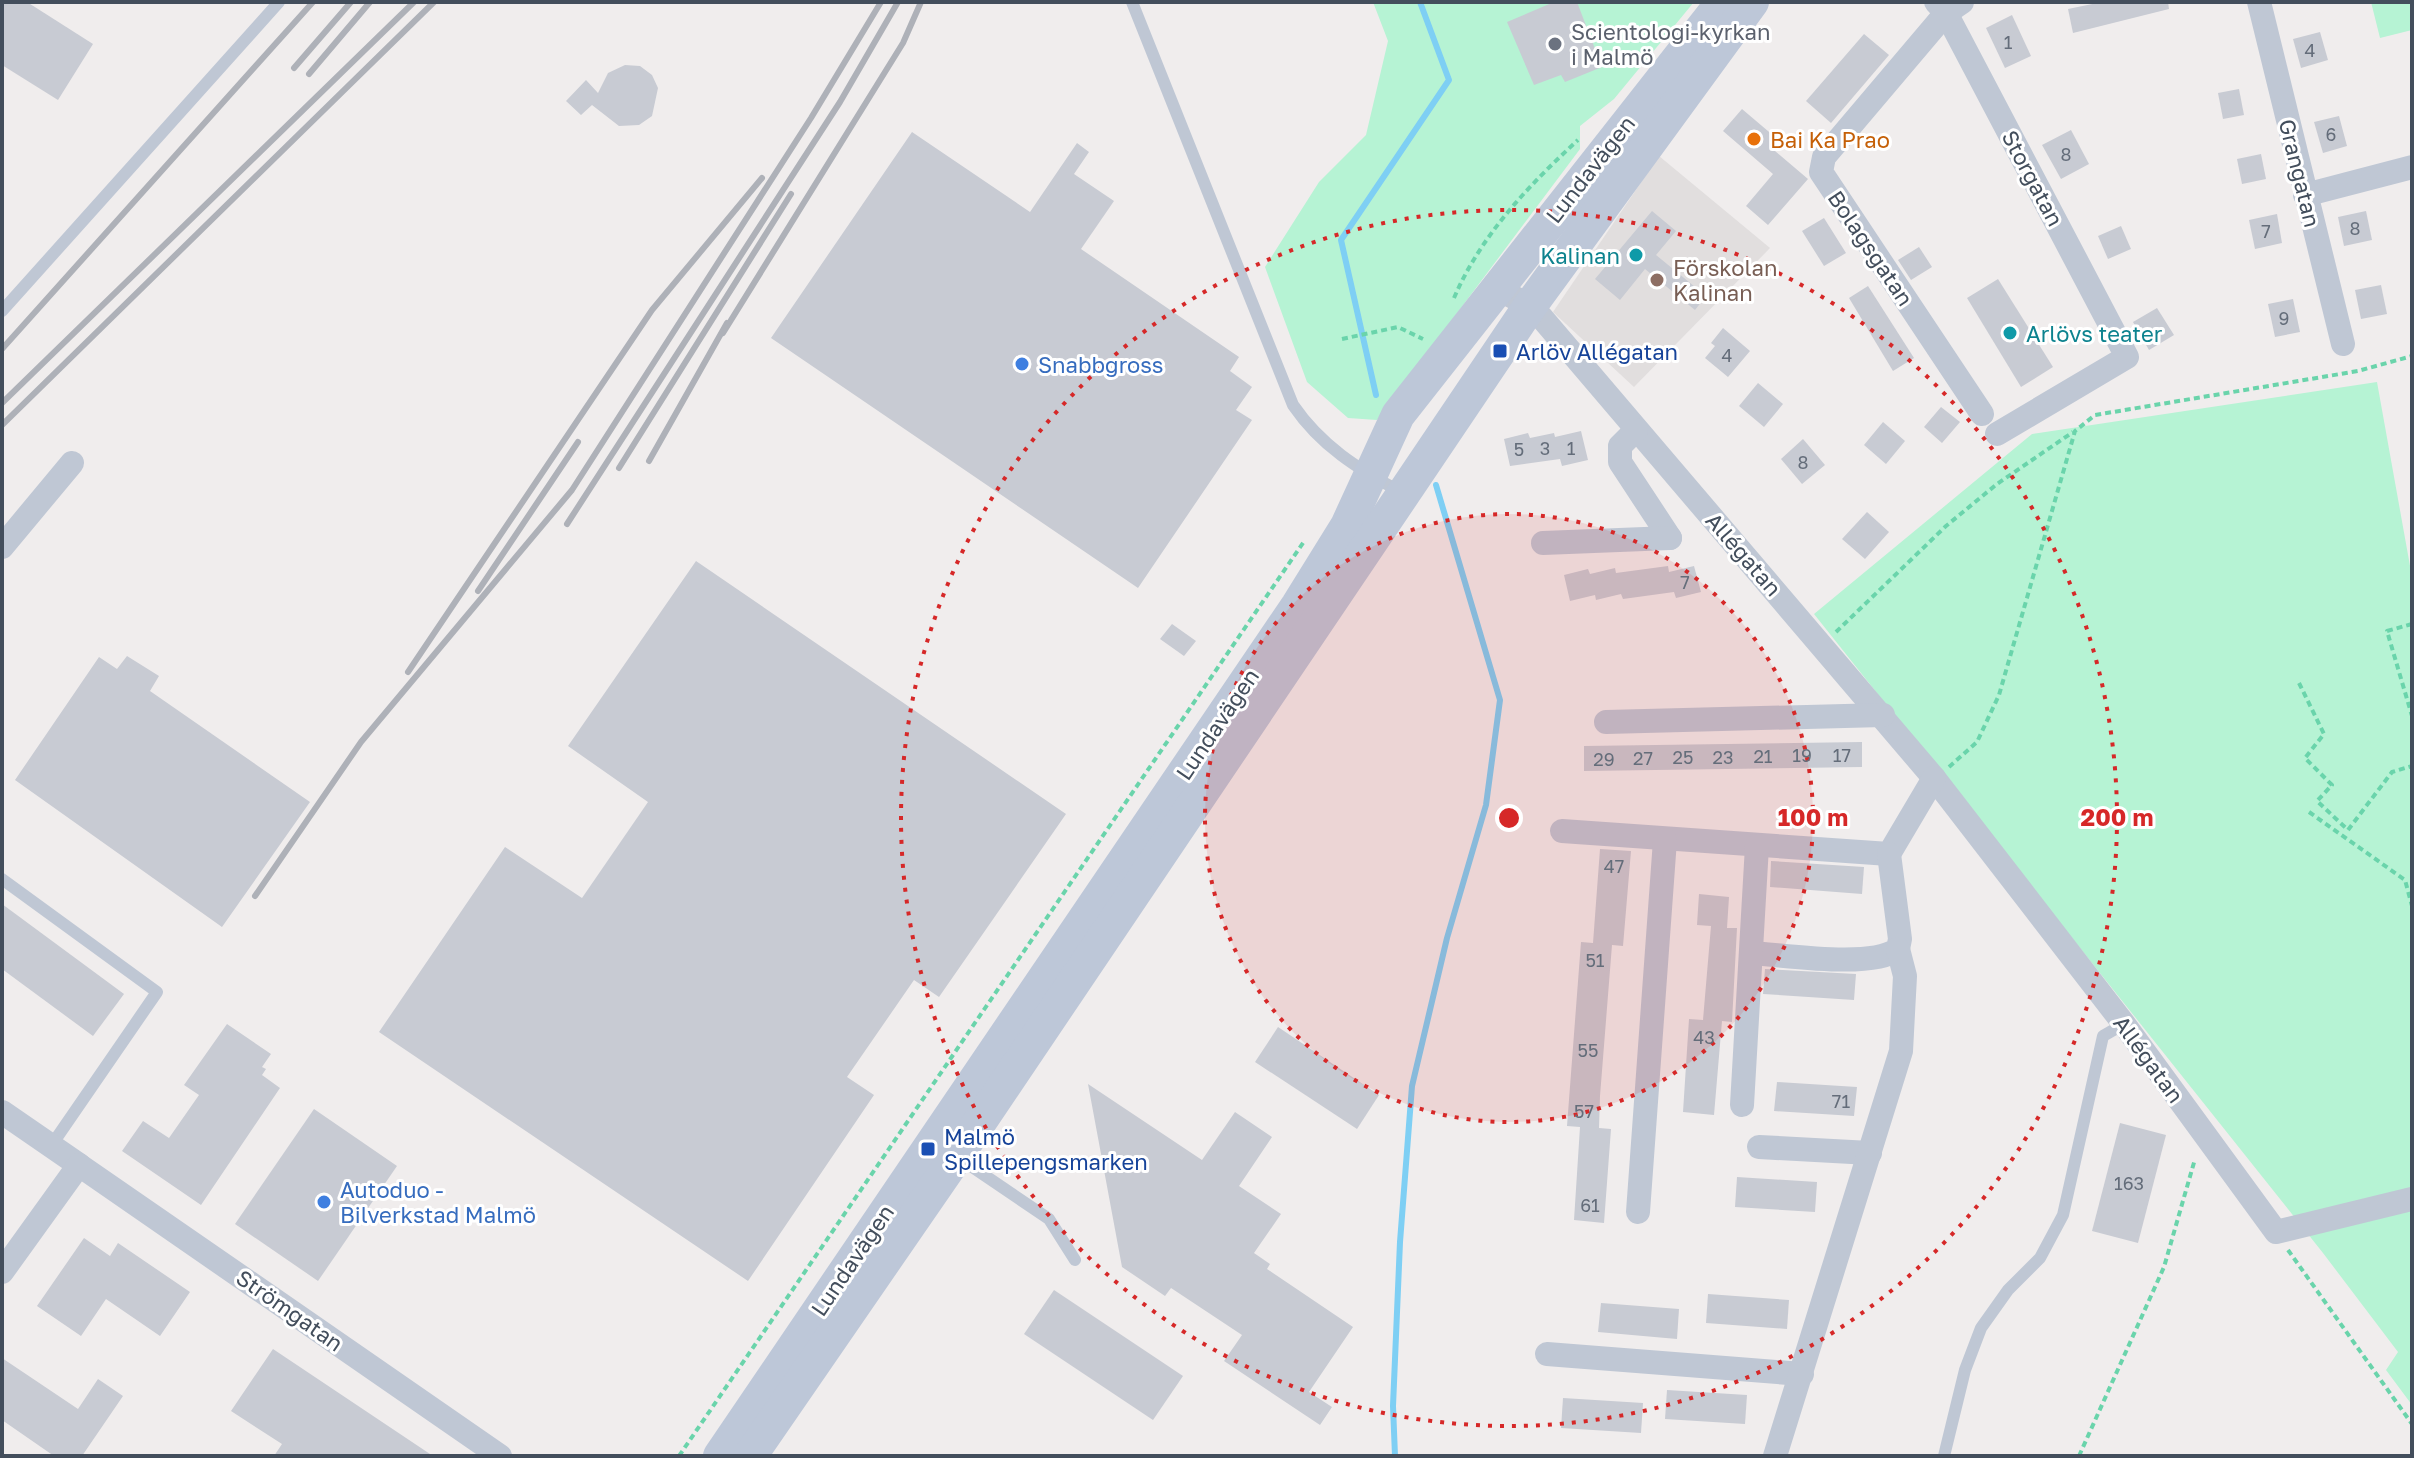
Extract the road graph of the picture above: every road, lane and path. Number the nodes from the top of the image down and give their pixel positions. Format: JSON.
{"nodes":[{"id":1,"x":279,"y":2,"type":"edge"},
{"id":2,"x":1132,"y":2,"type":"edge"},
{"id":3,"x":2259,"y":2,"type":"edge"},
{"id":4,"x":1728,"y":3,"type":"edge"},
{"id":5,"x":1948,"y":6,"type":"edge"},
{"id":6,"x":2412,"y":167,"type":"edge"},
{"id":7,"x":2305,"y":195,"type":"junction"},
{"id":8,"x":1496,"y":288,"type":"junction"},
{"id":9,"x":1530,"y":306,"type":"junction"},
{"id":10,"x":2,"y":311,"type":"edge"},
{"id":11,"x":1342,"y":339,"type":"dead end"},
{"id":12,"x":1425,"y":340,"type":"dead end"},
{"id":13,"x":2343,"y":344,"type":"dead end"},
{"id":14,"x":2412,"y":356,"type":"edge"},
{"id":15,"x":1982,"y":414,"type":"dead end"},
{"id":16,"x":1636,"y":430,"type":"junction"},
{"id":17,"x":2075,"y":431,"type":"junction"},
{"id":18,"x":1997,"y":434,"type":"dead end"},
{"id":19,"x":72,"y":463,"type":"dead end"},
{"id":20,"x":1370,"y":476,"type":"junction"},
{"id":21,"x":1403,"y":494,"type":"junction"},
{"id":22,"x":1309,"y":533,"type":"dead end"},
{"id":23,"x":1543,"y":543,"type":"dead end"},
{"id":24,"x":2,"y":547,"type":"edge"},
{"id":25,"x":2412,"y":624,"type":"edge"},
{"id":26,"x":1822,"y":646,"type":"junction"},
{"id":27,"x":2299,"y":683,"type":"dead end"},
{"id":28,"x":1883,"y":715,"type":"junction"},
{"id":29,"x":2412,"y":716,"type":"edge"},
{"id":30,"x":1606,"y":722,"type":"dead end"},
{"id":31,"x":2412,"y":766,"type":"edge"},
{"id":32,"x":1935,"y":778,"type":"junction"},
{"id":33,"x":2309,"y":812,"type":"dead end"},
{"id":34,"x":1562,"y":831,"type":"dead end"},
{"id":35,"x":1665,"y":840,"type":"junction"},
{"id":36,"x":1757,"y":846,"type":"junction"},
{"id":37,"x":1889,"y":854,"type":"junction"},
{"id":38,"x":2,"y":879,"type":"edge"},
{"id":39,"x":2412,"y":906,"type":"edge"},
{"id":40,"x":1898,"y":949,"type":"junction"},
{"id":41,"x":1751,"y":953,"type":"junction"},
{"id":42,"x":2124,"y":1024,"type":"junction"},
{"id":43,"x":1742,"y":1105,"type":"dead end"},
{"id":44,"x":2,"y":1112,"type":"edge"},
{"id":45,"x":2202,"y":1134,"type":"junction"},
{"id":46,"x":51,"y":1146,"type":"junction"},
{"id":47,"x":1759,"y":1147,"type":"dead end"},
{"id":48,"x":945,"y":1149,"type":"junction"},
{"id":49,"x":1870,"y":1153,"type":"junction"},
{"id":50,"x":79,"y":1165,"type":"junction"},
{"id":51,"x":2412,"y":1199,"type":"edge"},
{"id":52,"x":1638,"y":1212,"type":"dead end"},
{"id":53,"x":2276,"y":1232,"type":"junction"},
{"id":54,"x":1075,"y":1260,"type":"dead end"},
{"id":55,"x":2,"y":1272,"type":"edge"},
{"id":56,"x":1547,"y":1354,"type":"dead end"},
{"id":57,"x":1802,"y":1374,"type":"junction"},
{"id":58,"x":2412,"y":1424,"type":"edge"},
{"id":59,"x":500,"y":1456,"type":"edge"},
{"id":60,"x":679,"y":1456,"type":"edge"},
{"id":61,"x":720,"y":1456,"type":"edge"},
{"id":62,"x":750,"y":1456,"type":"edge"},
{"id":63,"x":1775,"y":1456,"type":"edge"},
{"id":64,"x":1944,"y":1456,"type":"edge"},
{"id":65,"x":2079,"y":1456,"type":"edge"}],
"edges":[{"from":1,"to":10,"type":"lane"},
{"from":2,"to":20,"type":"lane"},
{"from":3,"to":7,"type":"street","name":"Grangatan"},
{"from":4,"to":8,"type":"main road","name":"Lundavägen"},
{"from":4,"to":9,"type":"main road","name":"Lundavägen"},
{"from":5,"to":15,"type":"street","name":"Bolagsgatan"},
{"from":5,"to":18,"type":"street","name":"Storgatan"},
{"from":6,"to":7,"type":"street"},
{"from":7,"to":13,"type":"street","name":"Grangatan"},
{"from":8,"to":9,"type":"street","name":"Allégatan"},
{"from":8,"to":20,"type":"main road","name":"Lundavägen"},
{"from":9,"to":16,"type":"street","name":"Allégatan"},
{"from":9,"to":21,"type":"main road","name":"Lundavägen"},
{"from":11,"to":12,"type":"path"},
{"from":14,"to":17,"type":"path"},
{"from":16,"to":23,"type":"street"},
{"from":16,"to":26,"type":"street","name":"Allégatan"},
{"from":17,"to":26,"type":"path"},
{"from":17,"to":32,"type":"path"},
{"from":19,"to":24,"type":"street"},
{"from":20,"to":21,"type":"lane"},
{"from":20,"to":48,"type":"main road","name":"Lundavägen"},
{"from":21,"to":48,"type":"main road","name":"Lundavägen"},
{"from":22,"to":60,"type":"path"},
{"from":25,"to":29,"type":"path"},
{"from":26,"to":28,"type":"street","name":"Allégatan"},
{"from":27,"to":31,"type":"path"},
{"from":28,"to":30,"type":"street"},
{"from":28,"to":32,"type":"street","name":"Allégatan"},
{"from":32,"to":37,"type":"street"},
{"from":32,"to":42,"type":"street","name":"Allégatan"},
{"from":33,"to":39,"type":"path"},
{"from":34,"to":35,"type":"street"},
{"from":35,"to":36,"type":"street"},
{"from":35,"to":52,"type":"street"},
{"from":36,"to":37,"type":"street"},
{"from":36,"to":41,"type":"street"},
{"from":37,"to":40,"type":"street"},
{"from":38,"to":46,"type":"lane"},
{"from":40,"to":41,"type":"street"},
{"from":40,"to":49,"type":"street"},
{"from":41,"to":43,"type":"street"},
{"from":42,"to":45,"type":"street","name":"Allégatan"},
{"from":42,"to":64,"type":"lane"},
{"from":44,"to":46,"type":"street","name":"Strömgatan"},
{"from":45,"to":53,"type":"street","name":"Allégatan"},
{"from":45,"to":65,"type":"path"},
{"from":46,"to":50,"type":"street","name":"Strömgatan"},
{"from":47,"to":49,"type":"street"},
{"from":48,"to":54,"type":"lane"},
{"from":48,"to":61,"type":"main road","name":"Lundavägen"},
{"from":48,"to":62,"type":"main road","name":"Lundavägen"},
{"from":49,"to":57,"type":"street"},
{"from":50,"to":55,"type":"street"},
{"from":50,"to":59,"type":"street","name":"Strömgatan"},
{"from":51,"to":53,"type":"street"},
{"from":53,"to":58,"type":"path"},
{"from":56,"to":57,"type":"street"},
{"from":57,"to":63,"type":"street"}]}
